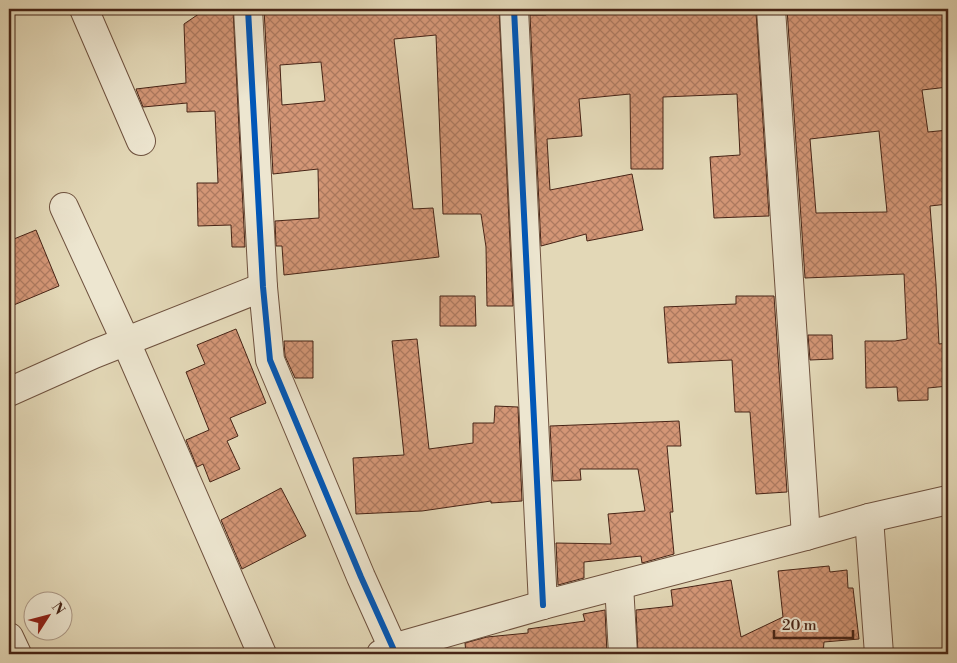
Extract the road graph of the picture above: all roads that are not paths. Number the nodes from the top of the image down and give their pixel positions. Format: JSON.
{"nodes":[{"id":1,"x":84,"y":9,"type":"edge"},
{"id":2,"x":248,"y":9,"type":"edge"},
{"id":3,"x":514,"y":9,"type":"edge"},
{"id":4,"x":771,"y":9,"type":"edge"},
{"id":5,"x":141,"y":142,"type":"dead end"},
{"id":6,"x":64,"y":207,"type":"dead end"},
{"id":7,"x":263,"y":287,"type":"junction"},
{"id":8,"x":126,"y":342,"type":"junction"},
{"id":9,"x":9,"y":392,"type":"edge"},
{"id":10,"x":948,"y":500,"type":"edge"},
{"id":11,"x":869,"y":518,"type":"junction"},
{"id":12,"x":806,"y":536,"type":"junction"},
{"id":13,"x":618,"y":585,"type":"junction"},
{"id":14,"x":543,"y":605,"type":"junction"},
{"id":15,"x":9,"y":636,"type":"edge"},
{"id":16,"x":387,"y":651,"type":"edge"},
{"id":17,"x":17,"y":654,"type":"edge"},
{"id":18,"x":262,"y":654,"type":"edge"},
{"id":19,"x":623,"y":654,"type":"edge"},
{"id":20,"x":879,"y":654,"type":"edge"}],
"edges":[{"from":1,"to":5,"type":"street"},
{"from":2,"to":7,"type":"street"},
{"from":3,"to":14,"type":"street"},
{"from":4,"to":12,"type":"street"},
{"from":6,"to":8,"type":"street"},
{"from":7,"to":8,"type":"street"},
{"from":7,"to":16,"type":"street"},
{"from":8,"to":9,"type":"street"},
{"from":8,"to":18,"type":"street"},
{"from":10,"to":11,"type":"street"},
{"from":11,"to":12,"type":"street"},
{"from":11,"to":20,"type":"street"},
{"from":12,"to":13,"type":"street"},
{"from":13,"to":14,"type":"street"},
{"from":13,"to":19,"type":"street"},
{"from":14,"to":16,"type":"street"},
{"from":15,"to":17,"type":"street"}]}
